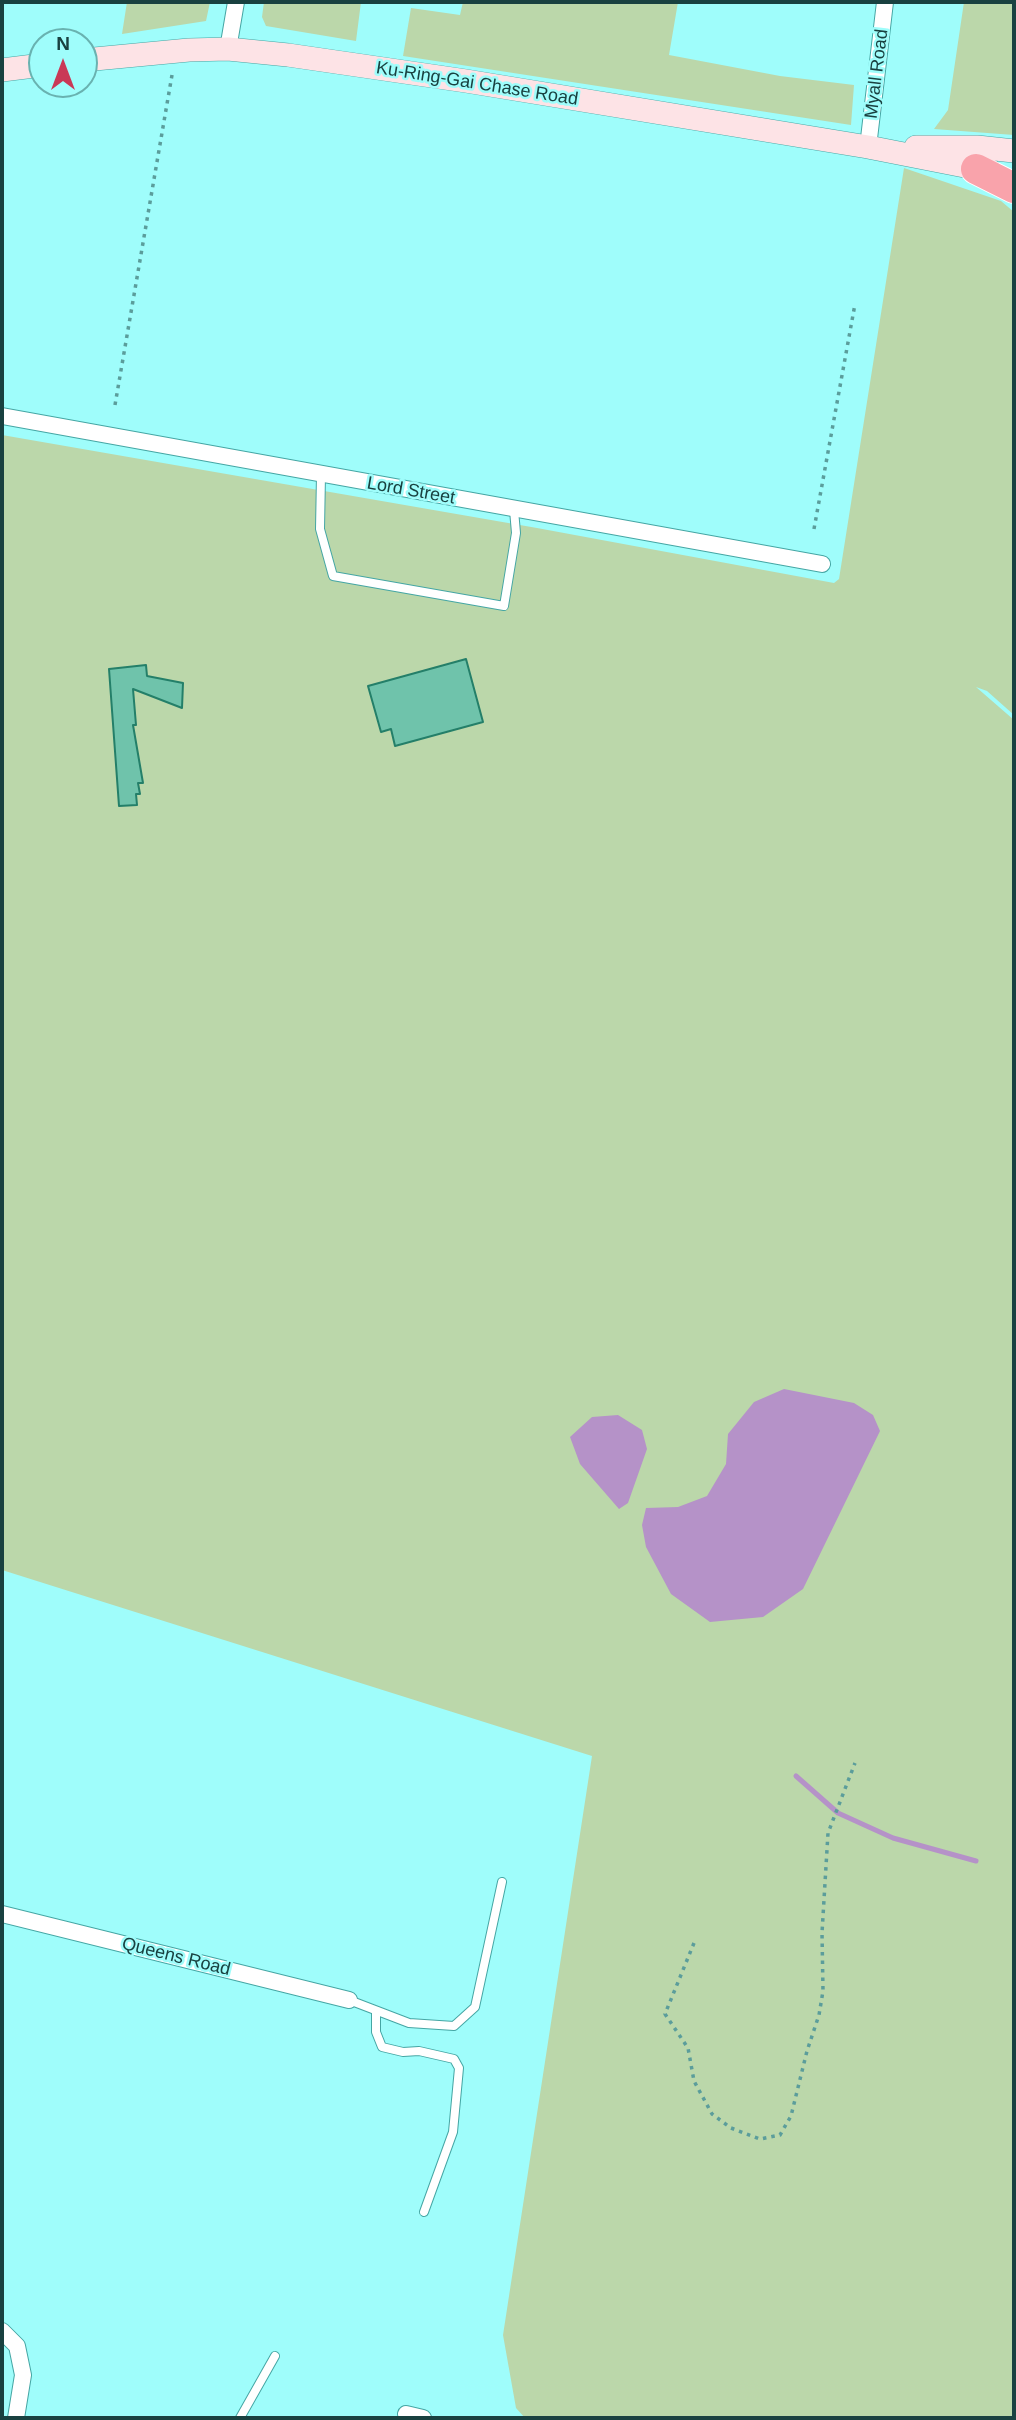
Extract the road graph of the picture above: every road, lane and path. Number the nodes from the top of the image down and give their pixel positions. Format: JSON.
{"nodes":[{"id":1,"x":236,"y":2,"type":"edge"},
{"id":2,"x":885,"y":2,"type":"edge"},
{"id":3,"x":228,"y":49,"type":"junction"},
{"id":4,"x":98,"y":59,"type":"edge"},
{"id":5,"x":28,"y":67,"type":"edge"},
{"id":6,"x":2,"y":70,"type":"edge"},
{"id":7,"x":172,"y":75,"type":"dead end"},
{"id":8,"x":868,"y":147,"type":"junction"},
{"id":9,"x":1014,"y":150,"type":"edge"},
{"id":10,"x":976,"y":169,"type":"junction"},
{"id":11,"x":1014,"y":173,"type":"edge"},
{"id":12,"x":1014,"y":188,"type":"edge"},
{"id":13,"x":855,"y":304,"type":"dead end"},
{"id":14,"x":115,"y":405,"type":"dead end"},
{"id":15,"x":2,"y":416,"type":"edge"},
{"id":16,"x":321,"y":475,"type":"junction"},
{"id":17,"x":514,"y":510,"type":"junction"},
{"id":18,"x":814,"y":529,"type":"dead end"},
{"id":19,"x":822,"y":564,"type":"dead end"},
{"id":20,"x":855,"y":1763,"type":"dead end"},
{"id":21,"x":502,"y":1882,"type":"dead end"},
{"id":22,"x":2,"y":1914,"type":"edge"},
{"id":23,"x":694,"y":1943,"type":"dead end"},
{"id":24,"x":349,"y":2000,"type":"joint"},
{"id":25,"x":376,"y":2011,"type":"junction"},
{"id":26,"x":424,"y":2212,"type":"dead end"},
{"id":27,"x":2,"y":2332,"type":"edge"},
{"id":28,"x":275,"y":2356,"type":"dead end"},
{"id":29,"x":406,"y":2414,"type":"dead end"},
{"id":30,"x":16,"y":2418,"type":"edge"},
{"id":31,"x":240,"y":2418,"type":"edge"},
{"id":32,"x":423,"y":2418,"type":"edge"}],
"edges":[{"from":1,"to":3,"type":"street"},
{"from":2,"to":8,"type":"street","name":"Myall Road"},
{"from":3,"to":4,"type":"main road","name":"Ku-Ring-Gai Chase Road"},
{"from":3,"to":8,"type":"main road","name":"Ku-Ring-Gai Chase Road"},
{"from":5,"to":6,"type":"main road"},
{"from":7,"to":14,"type":"path"},
{"from":8,"to":9,"type":"main road","name":"Ku-Ring-Gai Chase Road"},
{"from":8,"to":10,"type":"main road","name":"Ku-Ring-Gai Chase Road"},
{"from":10,"to":11,"type":"main road","name":"Ku-Ring-Gai Chase Road"},
{"from":10,"to":12,"type":"highway"},
{"from":13,"to":18,"type":"path"},
{"from":15,"to":16,"type":"street","name":"Lord Street"},
{"from":16,"to":17,"type":"street","name":"Lord Street"},
{"from":16,"to":17,"type":"lane"},
{"from":17,"to":19,"type":"street","name":"Lord Street"},
{"from":20,"to":23,"type":"path"},
{"from":21,"to":25,"type":"lane"},
{"from":22,"to":24,"type":"street","name":"Queens Road"},
{"from":24,"to":25,"type":"lane"},
{"from":25,"to":26,"type":"lane"},
{"from":27,"to":30,"type":"street"},
{"from":28,"to":31,"type":"lane"},
{"from":29,"to":32,"type":"street"}]}
